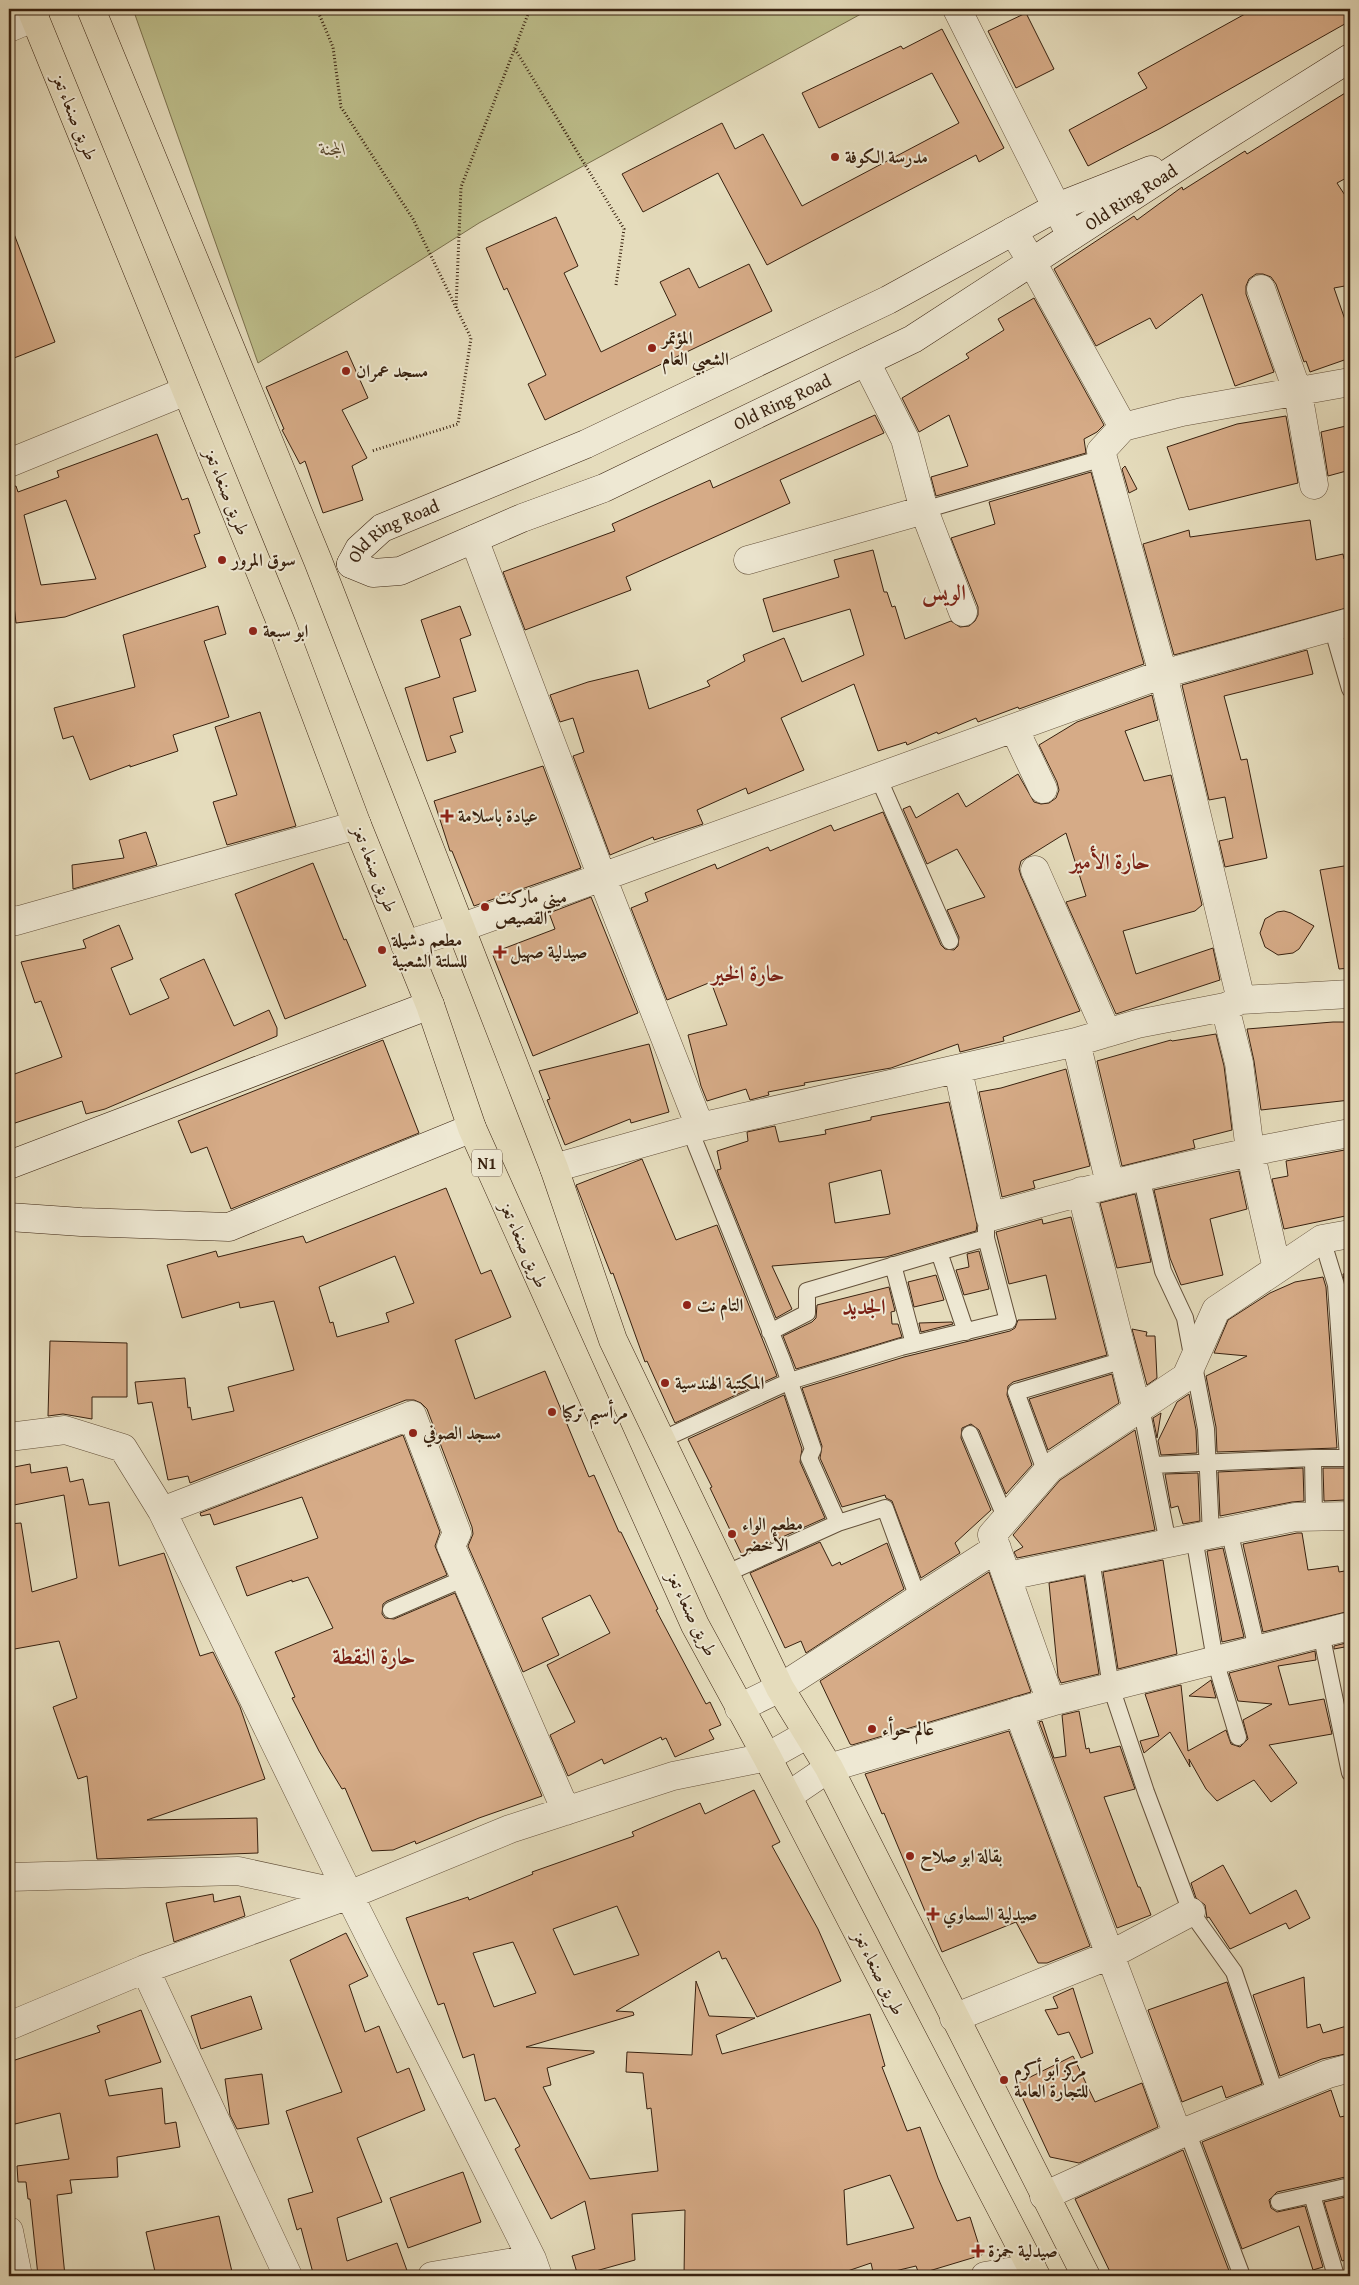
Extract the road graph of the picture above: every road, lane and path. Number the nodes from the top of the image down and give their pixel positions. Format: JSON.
{"nodes":[{"id":1,"x":91,"y":9,"type":"edge"},
{"id":2,"x":317,"y":9,"type":"edge"},
{"id":3,"x":530,"y":9,"type":"edge"},
{"id":4,"x":957,"y":9,"type":"edge"},
{"id":5,"x":33,"y":13,"type":"edge"},
{"id":6,"x":9,"y":28,"type":"edge"},
{"id":7,"x":515,"y":48,"type":"junction"},
{"id":8,"x":1350,"y":58,"type":"edge"},
{"id":9,"x":1204,"y":150,"type":"junction"},
{"id":10,"x":1057,"y":207,"type":"junction"},
{"id":11,"x":1013,"y":232,"type":"junction"},
{"id":12,"x":1071,"y":236,"type":"junction"},
{"id":13,"x":1032,"y":262,"type":"junction"},
{"id":14,"x":616,"y":285,"type":"dead end"},
{"id":15,"x":1261,"y":289,"type":"dead end"},
{"id":16,"x":456,"y":309,"type":"junction"},
{"id":17,"x":866,"y":362,"type":"junction"},
{"id":18,"x":1350,"y":382,"type":"edge"},
{"id":19,"x":186,"y":391,"type":"junction"},
{"id":20,"x":1298,"y":392,"type":"junction"},
{"id":21,"x":1123,"y":428,"type":"junction"},
{"id":22,"x":372,"y":450,"type":"dead end"},
{"id":23,"x":1103,"y":458,"type":"junction"},
{"id":24,"x":9,"y":463,"type":"edge"},
{"id":25,"x":1314,"y":486,"type":"dead end"},
{"id":26,"x":924,"y":510,"type":"junction"},
{"id":27,"x":474,"y":540,"type":"junction"},
{"id":28,"x":748,"y":560,"type":"dead end"},
{"id":29,"x":351,"y":564,"type":"junction"},
{"id":30,"x":324,"y":577,"type":"junction"},
{"id":31,"x":963,"y":612,"type":"dead end"},
{"id":32,"x":1341,"y":625,"type":"edge"},
{"id":33,"x":1164,"y":674,"type":"junction"},
{"id":34,"x":1350,"y":689,"type":"edge"},
{"id":35,"x":1014,"y":728,"type":"junction"},
{"id":36,"x":878,"y":777,"type":"junction"},
{"id":37,"x":1043,"y":789,"type":"dead end"},
{"id":38,"x":357,"y":825,"type":"junction"},
{"id":39,"x":1035,"y":870,"type":"dead end"},
{"id":40,"x":602,"y":877,"type":"junction"},
{"id":41,"x":9,"y":919,"type":"edge"},
{"id":42,"x":460,"y":928,"type":"junction"},
{"id":43,"x":950,"y":941,"type":"dead end"},
{"id":44,"x":405,"y":945,"type":"junction"},
{"id":45,"x":1350,"y":994,"type":"edge"},
{"id":46,"x":1233,"y":1003,"type":"junction"},
{"id":47,"x":430,"y":1006,"type":"junction"},
{"id":48,"x":1106,"y":1033,"type":"junction"},
{"id":49,"x":1076,"y":1042,"type":"junction"},
{"id":50,"x":958,"y":1070,"type":"junction"},
{"id":51,"x":472,"y":1128,"type":"junction"},
{"id":52,"x":695,"y":1129,"type":"junction"},
{"id":53,"x":1350,"y":1133,"type":"edge"},
{"id":54,"x":1250,"y":1151,"type":"junction"},
{"id":55,"x":9,"y":1165,"type":"edge"},
{"id":56,"x":554,"y":1168,"type":"junction"},
{"id":57,"x":1142,"y":1176,"type":"junction"},
{"id":58,"x":1110,"y":1184,"type":"junction"},
{"id":59,"x":1081,"y":1191,"type":"junction"},
{"id":60,"x":9,"y":1217,"type":"edge"},
{"id":61,"x":988,"y":1227,"type":"junction"},
{"id":62,"x":1350,"y":1234,"type":"edge"},
{"id":63,"x":1322,"y":1239,"type":"junction"},
{"id":64,"x":939,"y":1252,"type":"junction"},
{"id":65,"x":893,"y":1265,"type":"junction"},
{"id":66,"x":1277,"y":1269,"type":"junction"},
{"id":67,"x":1345,"y":1317,"type":"edge"},
{"id":68,"x":770,"y":1332,"type":"junction"},
{"id":69,"x":966,"y":1332,"type":"junction"},
{"id":70,"x":914,"y":1344,"type":"junction"},
{"id":71,"x":1124,"y":1360,"type":"junction"},
{"id":72,"x":1193,"y":1363,"type":"junction"},
{"id":73,"x":790,"y":1381,"type":"junction"},
{"id":74,"x":1347,"y":1396,"type":"edge"},
{"id":75,"x":1139,"y":1408,"type":"junction"},
{"id":76,"x":970,"y":1434,"type":"dead end"},
{"id":77,"x":9,"y":1436,"type":"edge"},
{"id":78,"x":661,"y":1440,"type":"junction"},
{"id":79,"x":1313,"y":1458,"type":"junction"},
{"id":80,"x":1349,"y":1458,"type":"edge"},
{"id":81,"x":1207,"y":1463,"type":"junction"},
{"id":82,"x":1153,"y":1465,"type":"junction"},
{"id":83,"x":1046,"y":1473,"type":"junction"},
{"id":84,"x":162,"y":1511,"type":"junction"},
{"id":85,"x":1350,"y":1516,"type":"edge"},
{"id":86,"x":1314,"y":1517,"type":"junction"},
{"id":87,"x":1006,"y":1519,"type":"junction"},
{"id":88,"x":838,"y":1523,"type":"junction"},
{"id":89,"x":1211,"y":1534,"type":"junction"},
{"id":90,"x":1168,"y":1543,"type":"junction"},
{"id":91,"x":997,"y":1548,"type":"junction"},
{"id":92,"x":1092,"y":1559,"type":"junction"},
{"id":93,"x":726,"y":1574,"type":"junction"},
{"id":94,"x":1008,"y":1576,"type":"junction"},
{"id":95,"x":465,"y":1578,"type":"junction"},
{"id":96,"x":918,"y":1598,"type":"junction"},
{"id":97,"x":391,"y":1610,"type":"dead end"},
{"id":98,"x":1350,"y":1626,"type":"edge"},
{"id":99,"x":1321,"y":1633,"type":"junction"},
{"id":100,"x":1257,"y":1649,"type":"junction"},
{"id":101,"x":1215,"y":1660,"type":"junction"},
{"id":102,"x":1111,"y":1686,"type":"junction"},
{"id":103,"x":780,"y":1688,"type":"junction"},
{"id":104,"x":1050,"y":1702,"type":"junction"},
{"id":105,"x":739,"y":1708,"type":"junction"},
{"id":106,"x":1018,"y":1711,"type":"junction"},
{"id":107,"x":808,"y":1734,"type":"junction"},
{"id":108,"x":1238,"y":1737,"type":"dead end"},
{"id":109,"x":767,"y":1757,"type":"junction"},
{"id":110,"x":828,"y":1768,"type":"junction"},
{"id":111,"x":1350,"y":1773,"type":"edge"},
{"id":112,"x":788,"y":1796,"type":"junction"},
{"id":113,"x":566,"y":1811,"type":"junction"},
{"id":114,"x":9,"y":1877,"type":"edge"},
{"id":115,"x":349,"y":1895,"type":"junction"},
{"id":116,"x":1192,"y":1912,"type":"junction"},
{"id":117,"x":1110,"y":1955,"type":"junction"},
{"id":118,"x":145,"y":1969,"type":"junction"},
{"id":119,"x":954,"y":2018,"type":"junction"},
{"id":120,"x":9,"y":2026,"type":"edge"},
{"id":121,"x":1350,"y":2068,"type":"edge"},
{"id":122,"x":1276,"y":2095,"type":"junction"},
{"id":123,"x":1183,"y":2133,"type":"junction"},
{"id":124,"x":1350,"y":2186,"type":"edge"},
{"id":125,"x":1312,"y":2195,"type":"junction"},
{"id":126,"x":1044,"y":2196,"type":"junction"},
{"id":127,"x":1279,"y":2202,"type":"dead end"},
{"id":128,"x":9,"y":2231,"type":"edge"},
{"id":129,"x":535,"y":2268,"type":"edge"},
{"id":130,"x":1034,"y":2272,"type":"edge"},
{"id":131,"x":18,"y":2276,"type":"edge"},
{"id":132,"x":288,"y":2276,"type":"edge"},
{"id":133,"x":432,"y":2276,"type":"edge"},
{"id":134,"x":985,"y":2276,"type":"edge"},
{"id":135,"x":1086,"y":2276,"type":"edge"},
{"id":136,"x":1242,"y":2276,"type":"edge"},
{"id":137,"x":1336,"y":2276,"type":"edge"}],
"edges":[{"from":1,"to":30,"type":"highway"},
{"from":2,"to":16,"type":"path"},
{"from":3,"to":7,"type":"path"},
{"from":4,"to":10,"type":"street"},
{"from":5,"to":6,"type":"street"},
{"from":5,"to":19,"type":"highway","name":"طريق صنعاء تعز","number":"N1"},
{"from":7,"to":14,"type":"path"},
{"from":7,"to":16,"type":"path"},
{"from":8,"to":9,"type":"street","name":"Old Ring Road"},
{"from":9,"to":10,"type":"street","name":"Old Ring Road"},
{"from":9,"to":12,"type":"street","name":"Old Ring Road"},
{"from":10,"to":11,"type":"street","name":"Old Ring Road"},
{"from":10,"to":12,"type":"street"},
{"from":11,"to":13,"type":"street"},
{"from":11,"to":29,"type":"street","name":"Old Ring Road"},
{"from":12,"to":13,"type":"street","name":"Old Ring Road"},
{"from":13,"to":17,"type":"street","name":"Old Ring Road"},
{"from":13,"to":21,"type":"street"},
{"from":15,"to":20,"type":"street"},
{"from":16,"to":22,"type":"path"},
{"from":17,"to":26,"type":"street"},
{"from":17,"to":27,"type":"street","name":"Old Ring Road"},
{"from":18,"to":20,"type":"street"},
{"from":19,"to":24,"type":"street"},
{"from":19,"to":38,"type":"highway","name":"طريق صنعاء تعز","number":"N1"},
{"from":20,"to":21,"type":"street"},
{"from":20,"to":25,"type":"street"},
{"from":21,"to":23,"type":"street"},
{"from":23,"to":26,"type":"lane"},
{"from":23,"to":33,"type":"street"},
{"from":26,"to":28,"type":"street"},
{"from":26,"to":31,"type":"street"},
{"from":27,"to":29,"type":"street","name":"Old Ring Road"},
{"from":27,"to":40,"type":"street"},
{"from":29,"to":30,"type":"street"},
{"from":30,"to":42,"type":"highway"},
{"from":32,"to":33,"type":"street"},
{"from":32,"to":34,"type":"lane"},
{"from":33,"to":35,"type":"street"},
{"from":33,"to":46,"type":"street"},
{"from":35,"to":36,"type":"street"},
{"from":35,"to":37,"type":"street"},
{"from":36,"to":40,"type":"street"},
{"from":36,"to":43,"type":"lane"},
{"from":38,"to":41,"type":"street"},
{"from":38,"to":44,"type":"highway","name":"طريق صنعاء تعز","number":"N1"},
{"from":39,"to":48,"type":"street"},
{"from":40,"to":42,"type":"street"},
{"from":40,"to":52,"type":"street"},
{"from":42,"to":44,"type":"street"},
{"from":42,"to":56,"type":"highway"},
{"from":44,"to":47,"type":"highway","name":"طريق صنعاء تعز","number":"N1"},
{"from":45,"to":46,"type":"street"},
{"from":46,"to":48,"type":"street"},
{"from":46,"to":54,"type":"street"},
{"from":47,"to":51,"type":"highway","name":"طريق صنعاء تعز","number":"N1"},
{"from":47,"to":55,"type":"street"},
{"from":48,"to":49,"type":"street"},
{"from":49,"to":50,"type":"street"},
{"from":49,"to":58,"type":"street"},
{"from":50,"to":52,"type":"street"},
{"from":50,"to":61,"type":"street"},
{"from":51,"to":60,"type":"street"},
{"from":51,"to":105,"type":"highway","name":"طريق صنعاء تعز","number":"N1"},
{"from":52,"to":56,"type":"street"},
{"from":52,"to":68,"type":"lane"},
{"from":53,"to":54,"type":"street"},
{"from":54,"to":57,"type":"street"},
{"from":54,"to":66,"type":"street"},
{"from":56,"to":78,"type":"highway"},
{"from":57,"to":58,"type":"street"},
{"from":57,"to":72,"type":"lane"},
{"from":58,"to":59,"type":"street"},
{"from":59,"to":61,"type":"street"},
{"from":59,"to":71,"type":"street"},
{"from":61,"to":64,"type":"lane"},
{"from":61,"to":69,"type":"lane"},
{"from":62,"to":63,"type":"street"},
{"from":63,"to":66,"type":"street"},
{"from":63,"to":67,"type":"lane"},
{"from":64,"to":65,"type":"lane"},
{"from":64,"to":69,"type":"lane"},
{"from":65,"to":68,"type":"lane"},
{"from":65,"to":70,"type":"lane"},
{"from":66,"to":72,"type":"street"},
{"from":67,"to":74,"type":"lane"},
{"from":68,"to":73,"type":"lane"},
{"from":69,"to":70,"type":"lane"},
{"from":70,"to":73,"type":"lane"},
{"from":71,"to":75,"type":"street"},
{"from":71,"to":83,"type":"lane"},
{"from":72,"to":75,"type":"street"},
{"from":72,"to":81,"type":"lane"},
{"from":73,"to":78,"type":"lane"},
{"from":73,"to":88,"type":"lane"},
{"from":74,"to":80,"type":"lane"},
{"from":75,"to":82,"type":"lane"},
{"from":75,"to":83,"type":"street"},
{"from":76,"to":87,"type":"lane"},
{"from":77,"to":84,"type":"street"},
{"from":78,"to":93,"type":"highway"},
{"from":79,"to":80,"type":"lane"},
{"from":79,"to":81,"type":"lane"},
{"from":79,"to":86,"type":"lane"},
{"from":81,"to":82,"type":"lane"},
{"from":81,"to":89,"type":"lane"},
{"from":82,"to":90,"type":"lane"},
{"from":83,"to":87,"type":"street"},
{"from":84,"to":95,"type":"street"},
{"from":84,"to":115,"type":"street"},
{"from":85,"to":86,"type":"street"},
{"from":86,"to":89,"type":"street"},
{"from":87,"to":91,"type":"street"},
{"from":88,"to":93,"type":"lane"},
{"from":88,"to":96,"type":"lane"},
{"from":89,"to":90,"type":"street"},
{"from":89,"to":100,"type":"lane"},
{"from":89,"to":101,"type":"lane"},
{"from":90,"to":92,"type":"street"},
{"from":91,"to":94,"type":"street"},
{"from":91,"to":96,"type":"street"},
{"from":92,"to":94,"type":"street"},
{"from":92,"to":102,"type":"lane"},
{"from":93,"to":103,"type":"highway"},
{"from":94,"to":104,"type":"street"},
{"from":95,"to":97,"type":"lane"},
{"from":95,"to":113,"type":"street"},
{"from":96,"to":103,"type":"street"},
{"from":98,"to":99,"type":"street"},
{"from":99,"to":100,"type":"street"},
{"from":99,"to":111,"type":"lane"},
{"from":100,"to":101,"type":"street"},
{"from":101,"to":102,"type":"street"},
{"from":101,"to":108,"type":"lane"},
{"from":102,"to":104,"type":"street"},
{"from":102,"to":116,"type":"lane"},
{"from":103,"to":105,"type":"street"},
{"from":103,"to":107,"type":"highway"},
{"from":104,"to":106,"type":"street"},
{"from":105,"to":109,"type":"highway","name":"طريق صنعاء تعز","number":"N1"},
{"from":106,"to":110,"type":"street"},
{"from":106,"to":117,"type":"street"},
{"from":107,"to":109,"type":"street"},
{"from":107,"to":110,"type":"highway"},
{"from":109,"to":112,"type":"highway","name":"طريق صنعاء تعز","number":"N1"},
{"from":109,"to":113,"type":"street"},
{"from":110,"to":112,"type":"street"},
{"from":110,"to":119,"type":"highway"},
{"from":112,"to":130,"type":"highway","name":"طريق صنعاء تعز","number":"N1"},
{"from":113,"to":115,"type":"street"},
{"from":114,"to":115,"type":"street"},
{"from":115,"to":118,"type":"street"},
{"from":115,"to":129,"type":"street"},
{"from":116,"to":117,"type":"street"},
{"from":116,"to":122,"type":"lane"},
{"from":117,"to":119,"type":"street"},
{"from":117,"to":123,"type":"street"},
{"from":118,"to":120,"type":"street"},
{"from":118,"to":132,"type":"street"},
{"from":119,"to":126,"type":"highway"},
{"from":121,"to":122,"type":"street"},
{"from":122,"to":123,"type":"street"},
{"from":123,"to":126,"type":"street"},
{"from":123,"to":136,"type":"lane"},
{"from":124,"to":125,"type":"lane"},
{"from":125,"to":127,"type":"lane"},
{"from":125,"to":137,"type":"lane"},
{"from":126,"to":135,"type":"highway"},
{"from":128,"to":131,"type":"street"},
{"from":129,"to":133,"type":"street"},
{"from":130,"to":134,"type":"street"}]}
